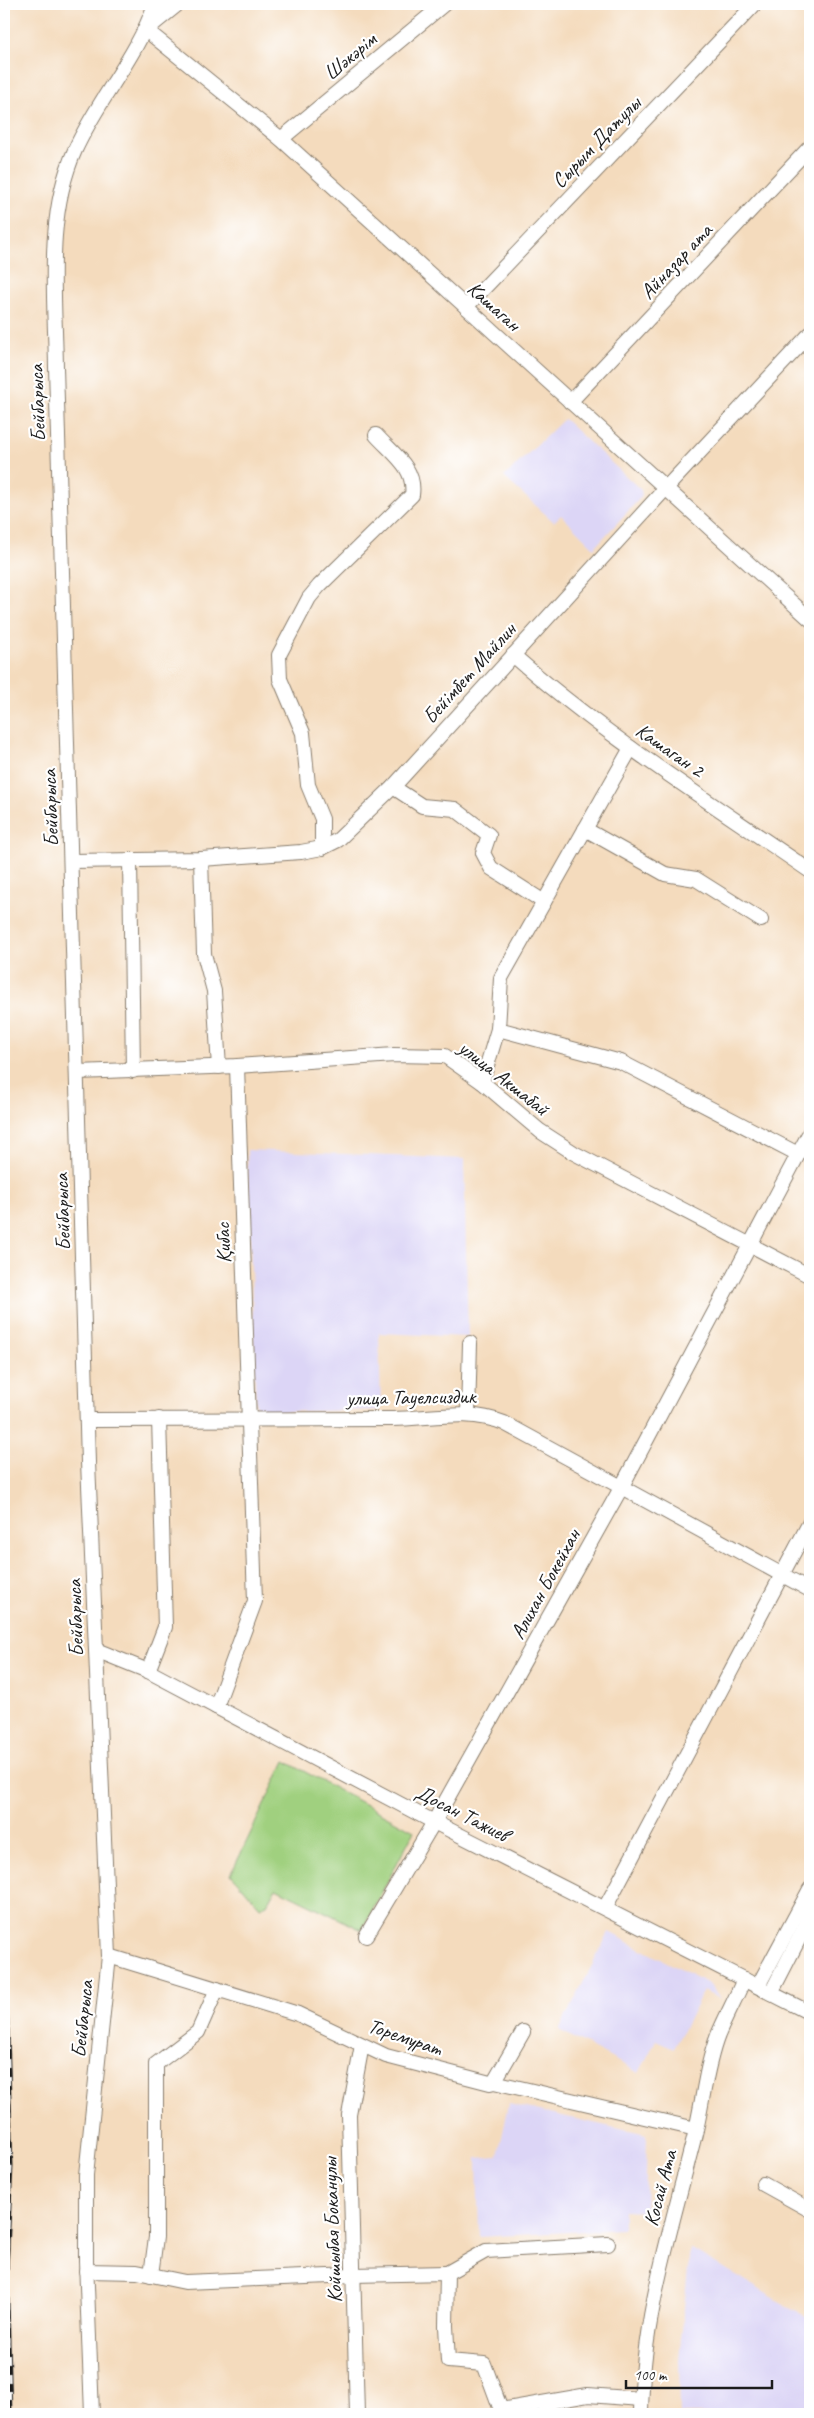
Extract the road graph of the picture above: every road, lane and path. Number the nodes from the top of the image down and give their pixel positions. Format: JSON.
{"nodes":[{"id":1,"x":155,"y":4,"type":"edge"},
{"id":2,"x":178,"y":4,"type":"edge"},
{"id":3,"x":444,"y":4,"type":"edge"},
{"id":4,"x":755,"y":4,"type":"edge"},
{"id":5,"x":146,"y":30,"type":"junction"},
{"id":6,"x":280,"y":139,"type":"junction"},
{"id":7,"x":810,"y":147,"type":"edge"},
{"id":8,"x":466,"y":308,"type":"junction"},
{"id":9,"x":810,"y":334,"type":"edge"},
{"id":10,"x":570,"y":402,"type":"junction"},
{"id":11,"x":376,"y":435,"type":"dead end"},
{"id":12,"x":666,"y":488,"type":"junction"},
{"id":13,"x":810,"y":619,"type":"edge"},
{"id":14,"x":513,"y":655,"type":"junction"},
{"id":15,"x":631,"y":748,"type":"junction"},
{"id":16,"x":393,"y":787,"type":"junction"},
{"id":17,"x":585,"y":829,"type":"junction"},
{"id":18,"x":322,"y":848,"type":"junction"},
{"id":19,"x":72,"y":860,"type":"junction"},
{"id":20,"x":130,"y":860,"type":"junction"},
{"id":21,"x":201,"y":860,"type":"junction"},
{"id":22,"x":810,"y":871,"type":"edge"},
{"id":23,"x":544,"y":902,"type":"junction"},
{"id":24,"x":761,"y":920,"type":"dead end"},
{"id":25,"x":498,"y":1029,"type":"junction"},
{"id":26,"x":237,"y":1066,"type":"junction"},
{"id":27,"x":219,"y":1067,"type":"junction"},
{"id":28,"x":133,"y":1071,"type":"junction"},
{"id":29,"x":78,"y":1072,"type":"junction"},
{"id":30,"x":482,"y":1082,"type":"junction"},
{"id":31,"x":810,"y":1132,"type":"edge"},
{"id":32,"x":798,"y":1154,"type":"junction"},
{"id":33,"x":750,"y":1245,"type":"junction"},
{"id":34,"x":810,"y":1276,"type":"edge"},
{"id":35,"x":470,"y":1343,"type":"dead end"},
{"id":36,"x":468,"y":1414,"type":"junction"},
{"id":37,"x":250,"y":1418,"type":"junction"},
{"id":38,"x":159,"y":1419,"type":"junction"},
{"id":39,"x":88,"y":1420,"type":"junction"},
{"id":40,"x":621,"y":1488,"type":"junction"},
{"id":41,"x":810,"y":1522,"type":"edge"},
{"id":42,"x":782,"y":1574,"type":"junction"},
{"id":43,"x":810,"y":1590,"type":"edge"},
{"id":44,"x":96,"y":1650,"type":"junction"},
{"id":45,"x":148,"y":1671,"type":"junction"},
{"id":46,"x":216,"y":1707,"type":"junction"},
{"id":47,"x":434,"y":1822,"type":"junction"},
{"id":48,"x":810,"y":1889,"type":"edge"},
{"id":49,"x":605,"y":1908,"type":"junction"},
{"id":50,"x":808,"y":1925,"type":"edge"},
{"id":51,"x":366,"y":1936,"type":"dead end"},
{"id":52,"x":109,"y":1956,"type":"junction"},
{"id":53,"x":744,"y":1980,"type":"junction"},
{"id":54,"x":758,"y":1986,"type":"junction"},
{"id":55,"x":217,"y":1989,"type":"junction"},
{"id":56,"x":771,"y":1993,"type":"junction"},
{"id":57,"x":810,"y":2013,"type":"edge"},
{"id":58,"x":523,"y":2032,"type":"dead end"},
{"id":59,"x":362,"y":2045,"type":"junction"},
{"id":60,"x":494,"y":2082,"type":"junction"},
{"id":61,"x":696,"y":2129,"type":"junction"},
{"id":62,"x":763,"y":2184,"type":"dead end"},
{"id":63,"x":810,"y":2210,"type":"edge"},
{"id":64,"x":608,"y":2244,"type":"dead end"},
{"id":65,"x":86,"y":2271,"type":"junction"},
{"id":66,"x":447,"y":2273,"type":"junction"},
{"id":67,"x":151,"y":2275,"type":"junction"},
{"id":68,"x":353,"y":2275,"type":"junction"},
{"id":69,"x":641,"y":2399,"type":"junction"},
{"id":70,"x":92,"y":2414,"type":"edge"},
{"id":71,"x":357,"y":2414,"type":"edge"},
{"id":72,"x":641,"y":2414,"type":"edge"}],
"edges":[{"from":1,"to":5,"type":"street"},
{"from":2,"to":5,"type":"street"},
{"from":3,"to":6,"type":"street","name":"Шәкәрім"},
{"from":4,"to":8,"type":"street","name":"Сырым Датулы"},
{"from":5,"to":6,"type":"street","name":"Кашаган"},
{"from":5,"to":19,"type":"street","name":"Бейбарыса"},
{"from":6,"to":8,"type":"street","name":"Кашаган"},
{"from":7,"to":10,"type":"street","name":"Айназар ата"},
{"from":8,"to":10,"type":"street","name":"Кашаган"},
{"from":9,"to":12,"type":"street","name":"Бейімбет Майлин"},
{"from":10,"to":12,"type":"street","name":"Кашаган"},
{"from":11,"to":18,"type":"street"},
{"from":12,"to":13,"type":"street","name":"Кашаган"},
{"from":12,"to":14,"type":"street","name":"Бейімбет Майлин"},
{"from":14,"to":15,"type":"street","name":"Кашаган 2"},
{"from":14,"to":16,"type":"street","name":"Бейімбет Майлин"},
{"from":15,"to":17,"type":"street"},
{"from":15,"to":22,"type":"street","name":"Кашаган 2"},
{"from":16,"to":18,"type":"street","name":"Бейімбет Майлин"},
{"from":16,"to":23,"type":"street"},
{"from":17,"to":23,"type":"street"},
{"from":17,"to":24,"type":"street"},
{"from":18,"to":21,"type":"street","name":"Бейімбет Майлин"},
{"from":19,"to":20,"type":"street","name":"Бейімбет Майлин"},
{"from":19,"to":29,"type":"street","name":"Бейбарыса"},
{"from":20,"to":21,"type":"street","name":"Бейімбет Майлин"},
{"from":20,"to":28,"type":"street"},
{"from":21,"to":27,"type":"street"},
{"from":23,"to":25,"type":"street"},
{"from":25,"to":30,"type":"street"},
{"from":25,"to":32,"type":"street"},
{"from":26,"to":27,"type":"street","name":"улица Акшабай"},
{"from":26,"to":30,"type":"street","name":"улица Акшабай"},
{"from":26,"to":37,"type":"street","name":"Қибас"},
{"from":27,"to":28,"type":"street","name":"улица Акшабай"},
{"from":28,"to":29,"type":"street","name":"улица Акшабай"},
{"from":29,"to":39,"type":"street","name":"Бейбарыса"},
{"from":30,"to":33,"type":"street","name":"улица Акшабай"},
{"from":31,"to":32,"type":"street","name":"Алихан Бокейхан"},
{"from":32,"to":33,"type":"street","name":"Алихан Бокейхан"},
{"from":33,"to":34,"type":"street","name":"улица Акшабай"},
{"from":33,"to":40,"type":"street","name":"Алихан Бокейхан"},
{"from":35,"to":36,"type":"street"},
{"from":36,"to":37,"type":"street","name":"улица Тауелсиздик"},
{"from":36,"to":40,"type":"street","name":"улица Тауелсиздик"},
{"from":37,"to":38,"type":"street","name":"улица Тауелсиздик"},
{"from":37,"to":46,"type":"street","name":"Қибас"},
{"from":38,"to":39,"type":"street","name":"улица Тауелсиздик"},
{"from":38,"to":45,"type":"street"},
{"from":39,"to":44,"type":"street","name":"Бейбарыса"},
{"from":40,"to":42,"type":"street","name":"улица Тауелсиздик"},
{"from":40,"to":47,"type":"street","name":"Алихан Бокейхан"},
{"from":41,"to":42,"type":"street"},
{"from":42,"to":43,"type":"street","name":"улица Тауелсиздик"},
{"from":42,"to":49,"type":"street"},
{"from":44,"to":45,"type":"street","name":"Досан Тажиев"},
{"from":44,"to":52,"type":"street","name":"Бейбарыса"},
{"from":45,"to":46,"type":"street","name":"Досан Тажиев"},
{"from":46,"to":47,"type":"street","name":"Досан Тажиев"},
{"from":47,"to":49,"type":"street","name":"Досан Тажиев"},
{"from":47,"to":51,"type":"street","name":"Алихан Бокейхан"},
{"from":48,"to":54,"type":"street"},
{"from":49,"to":53,"type":"street","name":"Досан Тажиев"},
{"from":50,"to":56,"type":"street"},
{"from":52,"to":55,"type":"street","name":"Торемурат"},
{"from":52,"to":65,"type":"street","name":"Бейбарыса"},
{"from":53,"to":54,"type":"street","name":"Досан Тажиев"},
{"from":53,"to":61,"type":"street","name":"Косай Ата"},
{"from":54,"to":56,"type":"street","name":"Досан Тажиев"},
{"from":55,"to":59,"type":"street","name":"Торемурат"},
{"from":55,"to":67,"type":"street"},
{"from":56,"to":57,"type":"street","name":"Досан Тажиев"},
{"from":58,"to":60,"type":"street"},
{"from":59,"to":60,"type":"street","name":"Торемурат"},
{"from":59,"to":68,"type":"street","name":"Койшыбая Боканулы"},
{"from":60,"to":61,"type":"street","name":"Торемурат"},
{"from":61,"to":69,"type":"street","name":"Косай Ата"},
{"from":62,"to":63,"type":"street"},
{"from":64,"to":66,"type":"street"},
{"from":65,"to":67,"type":"street"},
{"from":65,"to":70,"type":"street","name":"Бейбарыса"},
{"from":66,"to":68,"type":"street"},
{"from":66,"to":69,"type":"street"},
{"from":67,"to":68,"type":"street"},
{"from":68,"to":71,"type":"street","name":"Койшыбая Боканулы"},
{"from":69,"to":72,"type":"street","name":"Косай Ата"}]}
